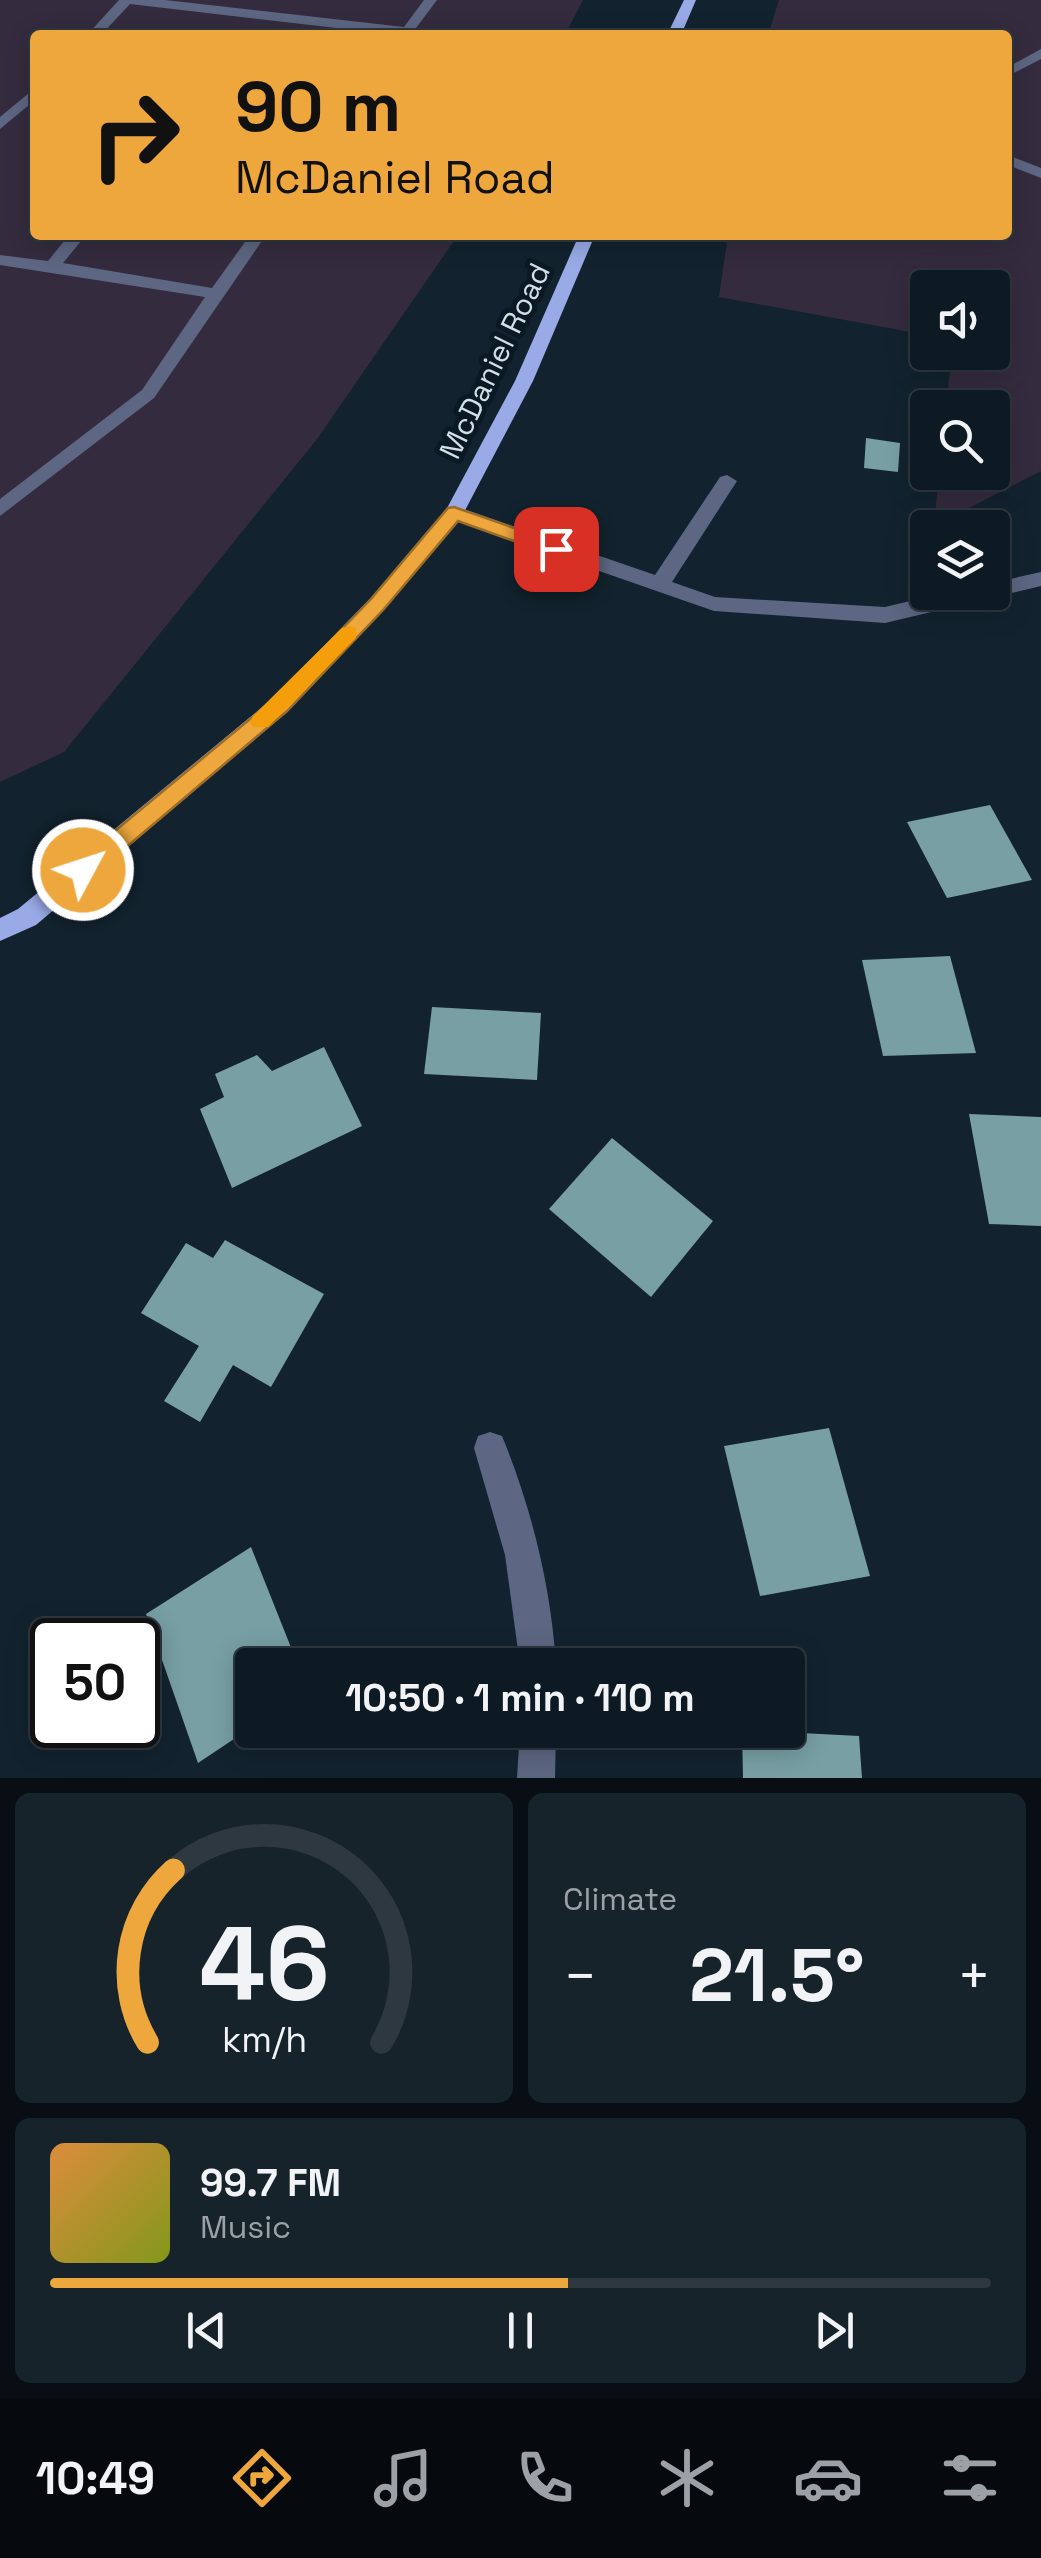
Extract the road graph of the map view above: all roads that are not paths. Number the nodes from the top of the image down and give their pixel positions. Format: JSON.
{"nodes":[{"id":1,"x":128,"y":0,"type":"edge"},
{"id":2,"x":432,"y":0,"type":"edge"},
{"id":3,"x":690,"y":0,"type":"edge"},
{"id":4,"x":99,"y":30,"type":"edge"},
{"id":5,"x":371,"y":30,"type":"edge"},
{"id":6,"x":407,"y":30,"type":"edge"},
{"id":7,"x":676,"y":30,"type":"edge"},
{"id":8,"x":1036,"y":60,"type":"edge"},
{"id":9,"x":1012,"y":70,"type":"edge"},
{"id":10,"x":30,"y":97,"type":"edge"},
{"id":11,"x":0,"y":125,"type":"edge"},
{"id":12,"x":1012,"y":162,"type":"edge"},
{"id":13,"x":1041,"y":173,"type":"edge"},
{"id":14,"x":74,"y":240,"type":"edge"},
{"id":15,"x":254,"y":240,"type":"edge"},
{"id":16,"x":585,"y":240,"type":"edge"},
{"id":17,"x":0,"y":260,"type":"edge"},
{"id":18,"x":52,"y":266,"type":"junction"},
{"id":19,"x":216,"y":294,"type":"junction"},
{"id":20,"x":727,"y":481,"type":"dead end"},
{"id":21,"x":0,"y":509,"type":"edge"},
{"id":22,"x":454,"y":513,"type":"junction"},
{"id":23,"x":1041,"y":578,"type":"edge"},
{"id":24,"x":659,"y":586,"type":"junction"},
{"id":25,"x":1010,"y":586,"type":"edge"},
{"id":26,"x":910,"y":609,"type":"edge"},
{"id":27,"x":0,"y":930,"type":"edge"},
{"id":28,"x":490,"y":1448,"type":"dead end"},
{"id":29,"x":536,"y":1648,"type":"edge"},
{"id":30,"x":537,"y":1748,"type":"edge"},
{"id":31,"x":536,"y":1778,"type":"edge"}],
"edges":[{"from":1,"to":4,"type":"street"},
{"from":1,"to":5,"type":"street"},
{"from":2,"to":6,"type":"street"},
{"from":3,"to":7,"type":"main road"},
{"from":8,"to":9,"type":"street"},
{"from":10,"to":11,"type":"street"},
{"from":12,"to":13,"type":"street"},
{"from":14,"to":18,"type":"street"},
{"from":15,"to":19,"type":"street"},
{"from":16,"to":22,"type":"main road","name":"McDaniel Road"},
{"from":17,"to":18,"type":"street"},
{"from":18,"to":19,"type":"street"},
{"from":19,"to":21,"type":"street"},
{"from":20,"to":24,"type":"street"},
{"from":22,"to":24,"type":"street","name":"McDaniel Road"},
{"from":22,"to":27,"type":"main road","name":"McDaniel Road"},
{"from":23,"to":25,"type":"street"},
{"from":24,"to":26,"type":"street","name":"McDaniel Road"},
{"from":28,"to":29,"type":"street"},
{"from":30,"to":31,"type":"street"}]}
